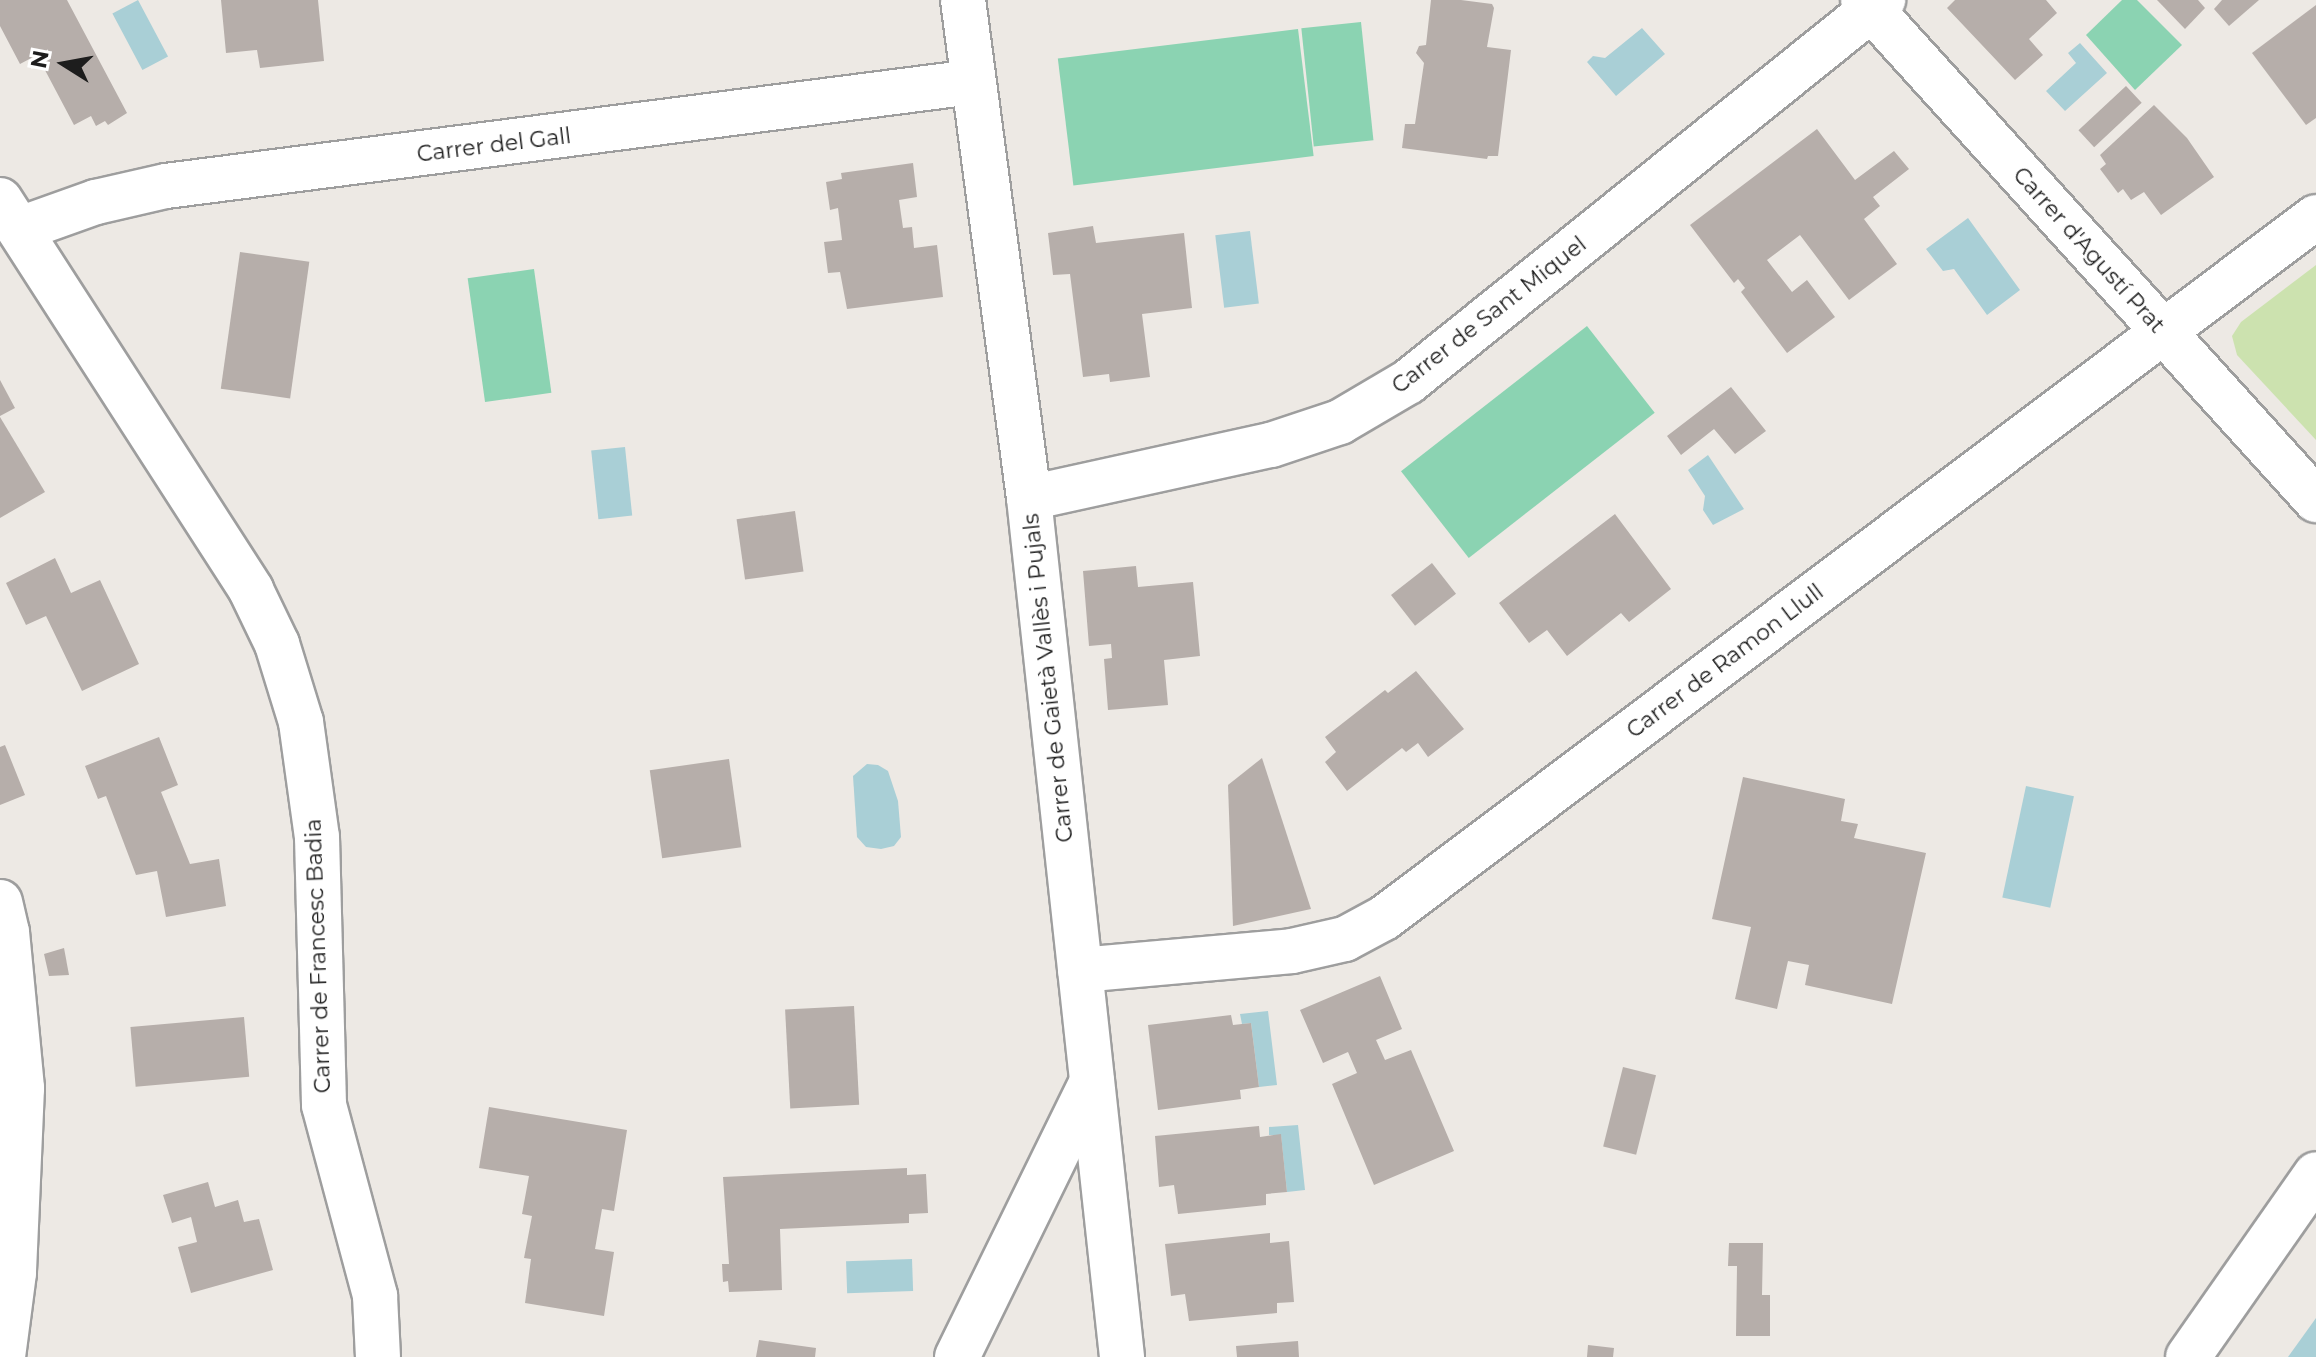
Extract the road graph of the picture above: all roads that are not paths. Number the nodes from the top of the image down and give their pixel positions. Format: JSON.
{"nodes":[{"id":1,"x":963,"y":0,"type":"edge"},
{"id":2,"x":1873,"y":3,"type":"edge"},
{"id":3,"x":972,"y":82,"type":"junction"},
{"id":4,"x":10,"y":214,"type":"edge"},
{"id":5,"x":2316,"y":217,"type":"edge"},
{"id":6,"x":2162,"y":332,"type":"junction"},
{"id":7,"x":1029,"y":498,"type":"junction"},
{"id":8,"x":2316,"y":500,"type":"edge"},
{"id":9,"x":0,"y":902,"type":"edge"},
{"id":10,"x":1080,"y":970,"type":"junction"},
{"id":11,"x":1092,"y":1081,"type":"junction"},
{"id":12,"x":2316,"y":1174,"type":"edge"},
{"id":13,"x":3,"y":1357,"type":"edge"},
{"id":14,"x":378,"y":1357,"type":"edge"},
{"id":15,"x":957,"y":1357,"type":"edge"},
{"id":16,"x":1122,"y":1357,"type":"edge"},
{"id":17,"x":2188,"y":1357,"type":"edge"}],
"edges":[{"from":1,"to":3,"type":"street","name":"Carrer de Gaietà Vallès i Pujals"},
{"from":2,"to":6,"type":"street","name":"Carrer d'Agustí Prat"},
{"from":2,"to":7,"type":"street","name":"Carrer de Sant Miquel"},
{"from":3,"to":4,"type":"street","name":"Carrer del Gall"},
{"from":3,"to":7,"type":"street","name":"Carrer de Gaietà Vallès i Pujals"},
{"from":4,"to":14,"type":"street","name":"Carrer de Francesc Badia"},
{"from":5,"to":6,"type":"street","name":"Carrer de Ramon Llull"},
{"from":6,"to":8,"type":"street","name":"Carrer d'Agustí Prat"},
{"from":6,"to":10,"type":"street","name":"Carrer de Ramon Llull"},
{"from":7,"to":10,"type":"street","name":"Carrer de Gaietà Vallès i Pujals"},
{"from":9,"to":13,"type":"street"},
{"from":10,"to":11,"type":"street","name":"Carrer de Gaietà Vallès i Pujals"},
{"from":11,"to":15,"type":"street"},
{"from":11,"to":16,"type":"street","name":"Carrer de Gaietà Vallès i Pujals"},
{"from":12,"to":17,"type":"street"}]}
